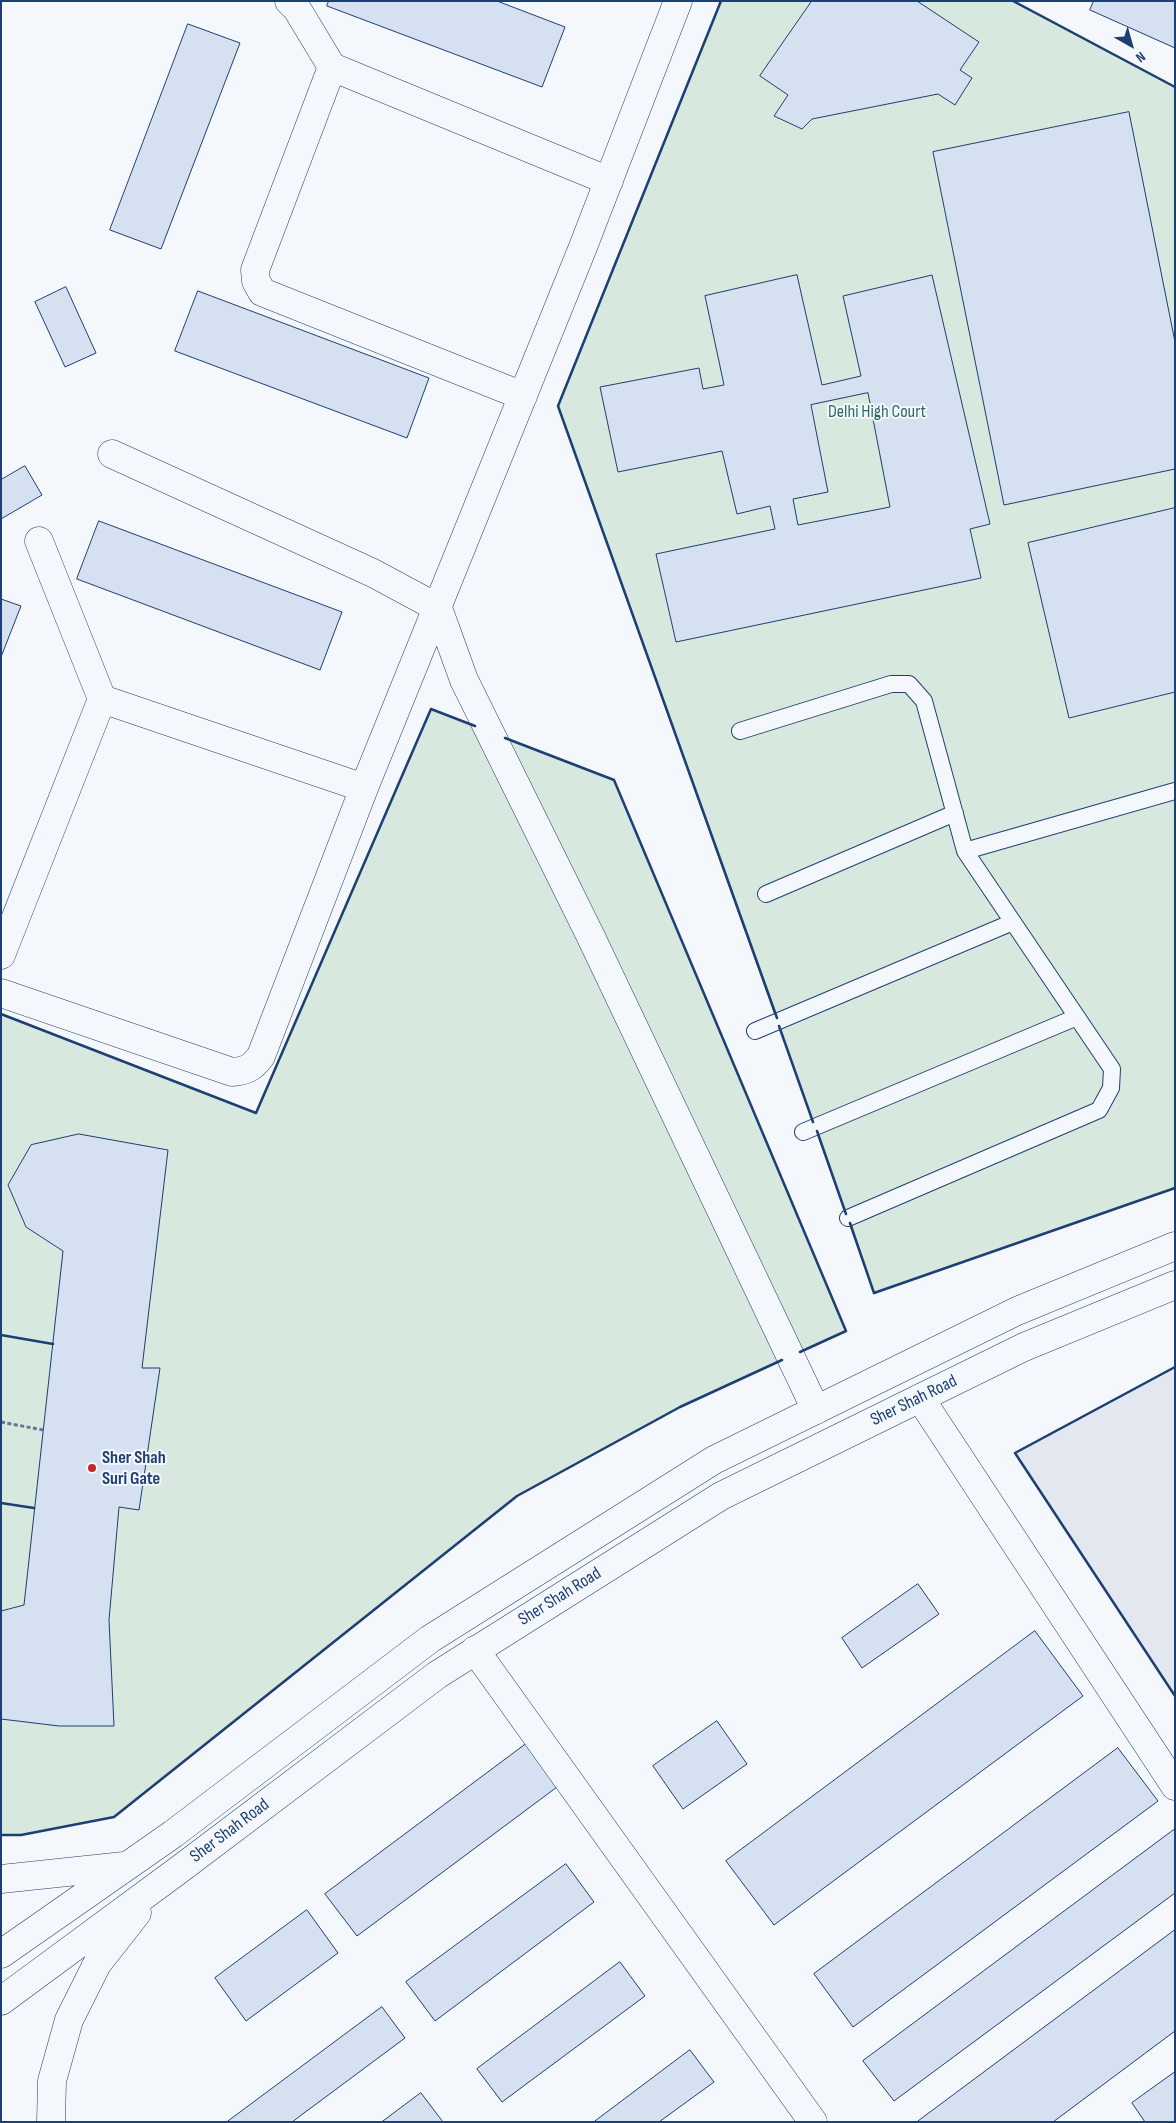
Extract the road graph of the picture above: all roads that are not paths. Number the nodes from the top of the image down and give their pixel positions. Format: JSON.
{"nodes":[{"id":1,"x":289,"y":1,"type":"edge"},
{"id":2,"x":678,"y":1,"type":"edge"},
{"id":3,"x":332,"y":67,"type":"junction"},
{"id":4,"x":609,"y":181,"type":"junction"},
{"id":5,"x":523,"y":396,"type":"junction"},
{"id":6,"x":112,"y":454,"type":"dead end"},
{"id":7,"x":40,"y":541,"type":"dead end"},
{"id":8,"x":438,"y":608,"type":"junction"},
{"id":9,"x":102,"y":699,"type":"junction"},
{"id":10,"x":740,"y":731,"type":"dead end"},
{"id":11,"x":364,"y":788,"type":"junction"},
{"id":12,"x":1175,"y":791,"type":"edge"},
{"id":13,"x":956,"y":812,"type":"junction"},
{"id":14,"x":965,"y":851,"type":"junction"},
{"id":15,"x":766,"y":894,"type":"dead end"},
{"id":16,"x":1013,"y":922,"type":"junction"},
{"id":17,"x":1,"y":956,"type":"edge"},
{"id":18,"x":1,"y":993,"type":"edge"},
{"id":19,"x":1076,"y":1017,"type":"junction"},
{"id":20,"x":755,"y":1031,"type":"dead end"},
{"id":21,"x":804,"y":1132,"type":"dead end"},
{"id":22,"x":848,"y":1218,"type":"dead end"},
{"id":23,"x":1175,"y":1246,"type":"edge"},
{"id":24,"x":1175,"y":1285,"type":"edge"},
{"id":25,"x":920,"y":1398,"type":"junction"},
{"id":26,"x":816,"y":1410,"type":"junction"},
{"id":27,"x":475,"y":1650,"type":"junction"},
{"id":28,"x":1175,"y":1786,"type":"edge"},
{"id":29,"x":126,"y":1866,"type":"junction"},
{"id":30,"x":180,"y":1869,"type":"junction"},
{"id":31,"x":1,"y":1879,"type":"edge"},
{"id":32,"x":1,"y":1954,"type":"edge"},
{"id":33,"x":1,"y":2001,"type":"edge"},
{"id":34,"x":51,"y":2122,"type":"edge"},
{"id":35,"x":812,"y":2122,"type":"edge"}],
"edges":[{"from":1,"to":3,"type":"street"},
{"from":2,"to":4,"type":"street"},
{"from":3,"to":4,"type":"street"},
{"from":3,"to":5,"type":"street"},
{"from":4,"to":5,"type":"street"},
{"from":5,"to":8,"type":"street"},
{"from":6,"to":8,"type":"street"},
{"from":7,"to":9,"type":"street"},
{"from":8,"to":11,"type":"street"},
{"from":8,"to":26,"type":"street"},
{"from":9,"to":11,"type":"street"},
{"from":9,"to":17,"type":"street"},
{"from":10,"to":13,"type":"lane"},
{"from":11,"to":18,"type":"street"},
{"from":12,"to":14,"type":"lane"},
{"from":13,"to":14,"type":"lane"},
{"from":13,"to":15,"type":"lane"},
{"from":14,"to":16,"type":"lane"},
{"from":16,"to":19,"type":"lane"},
{"from":16,"to":20,"type":"lane"},
{"from":19,"to":21,"type":"lane"},
{"from":19,"to":22,"type":"lane"},
{"from":23,"to":26,"type":"street","name":"Sher Shah Road"},
{"from":24,"to":25,"type":"street","name":"Sher Shah Road"},
{"from":25,"to":27,"type":"street","name":"Sher Shah Road"},
{"from":25,"to":28,"type":"street"},
{"from":26,"to":29,"type":"street","name":"Sher Shah Road"},
{"from":27,"to":30,"type":"street","name":"Sher Shah Road"},
{"from":27,"to":35,"type":"street"},
{"from":29,"to":31,"type":"street"},
{"from":29,"to":32,"type":"street","name":"Sher Shah Road"},
{"from":30,"to":33,"type":"street","name":"Sher Shah Road"},
{"from":30,"to":34,"type":"street"}]}
